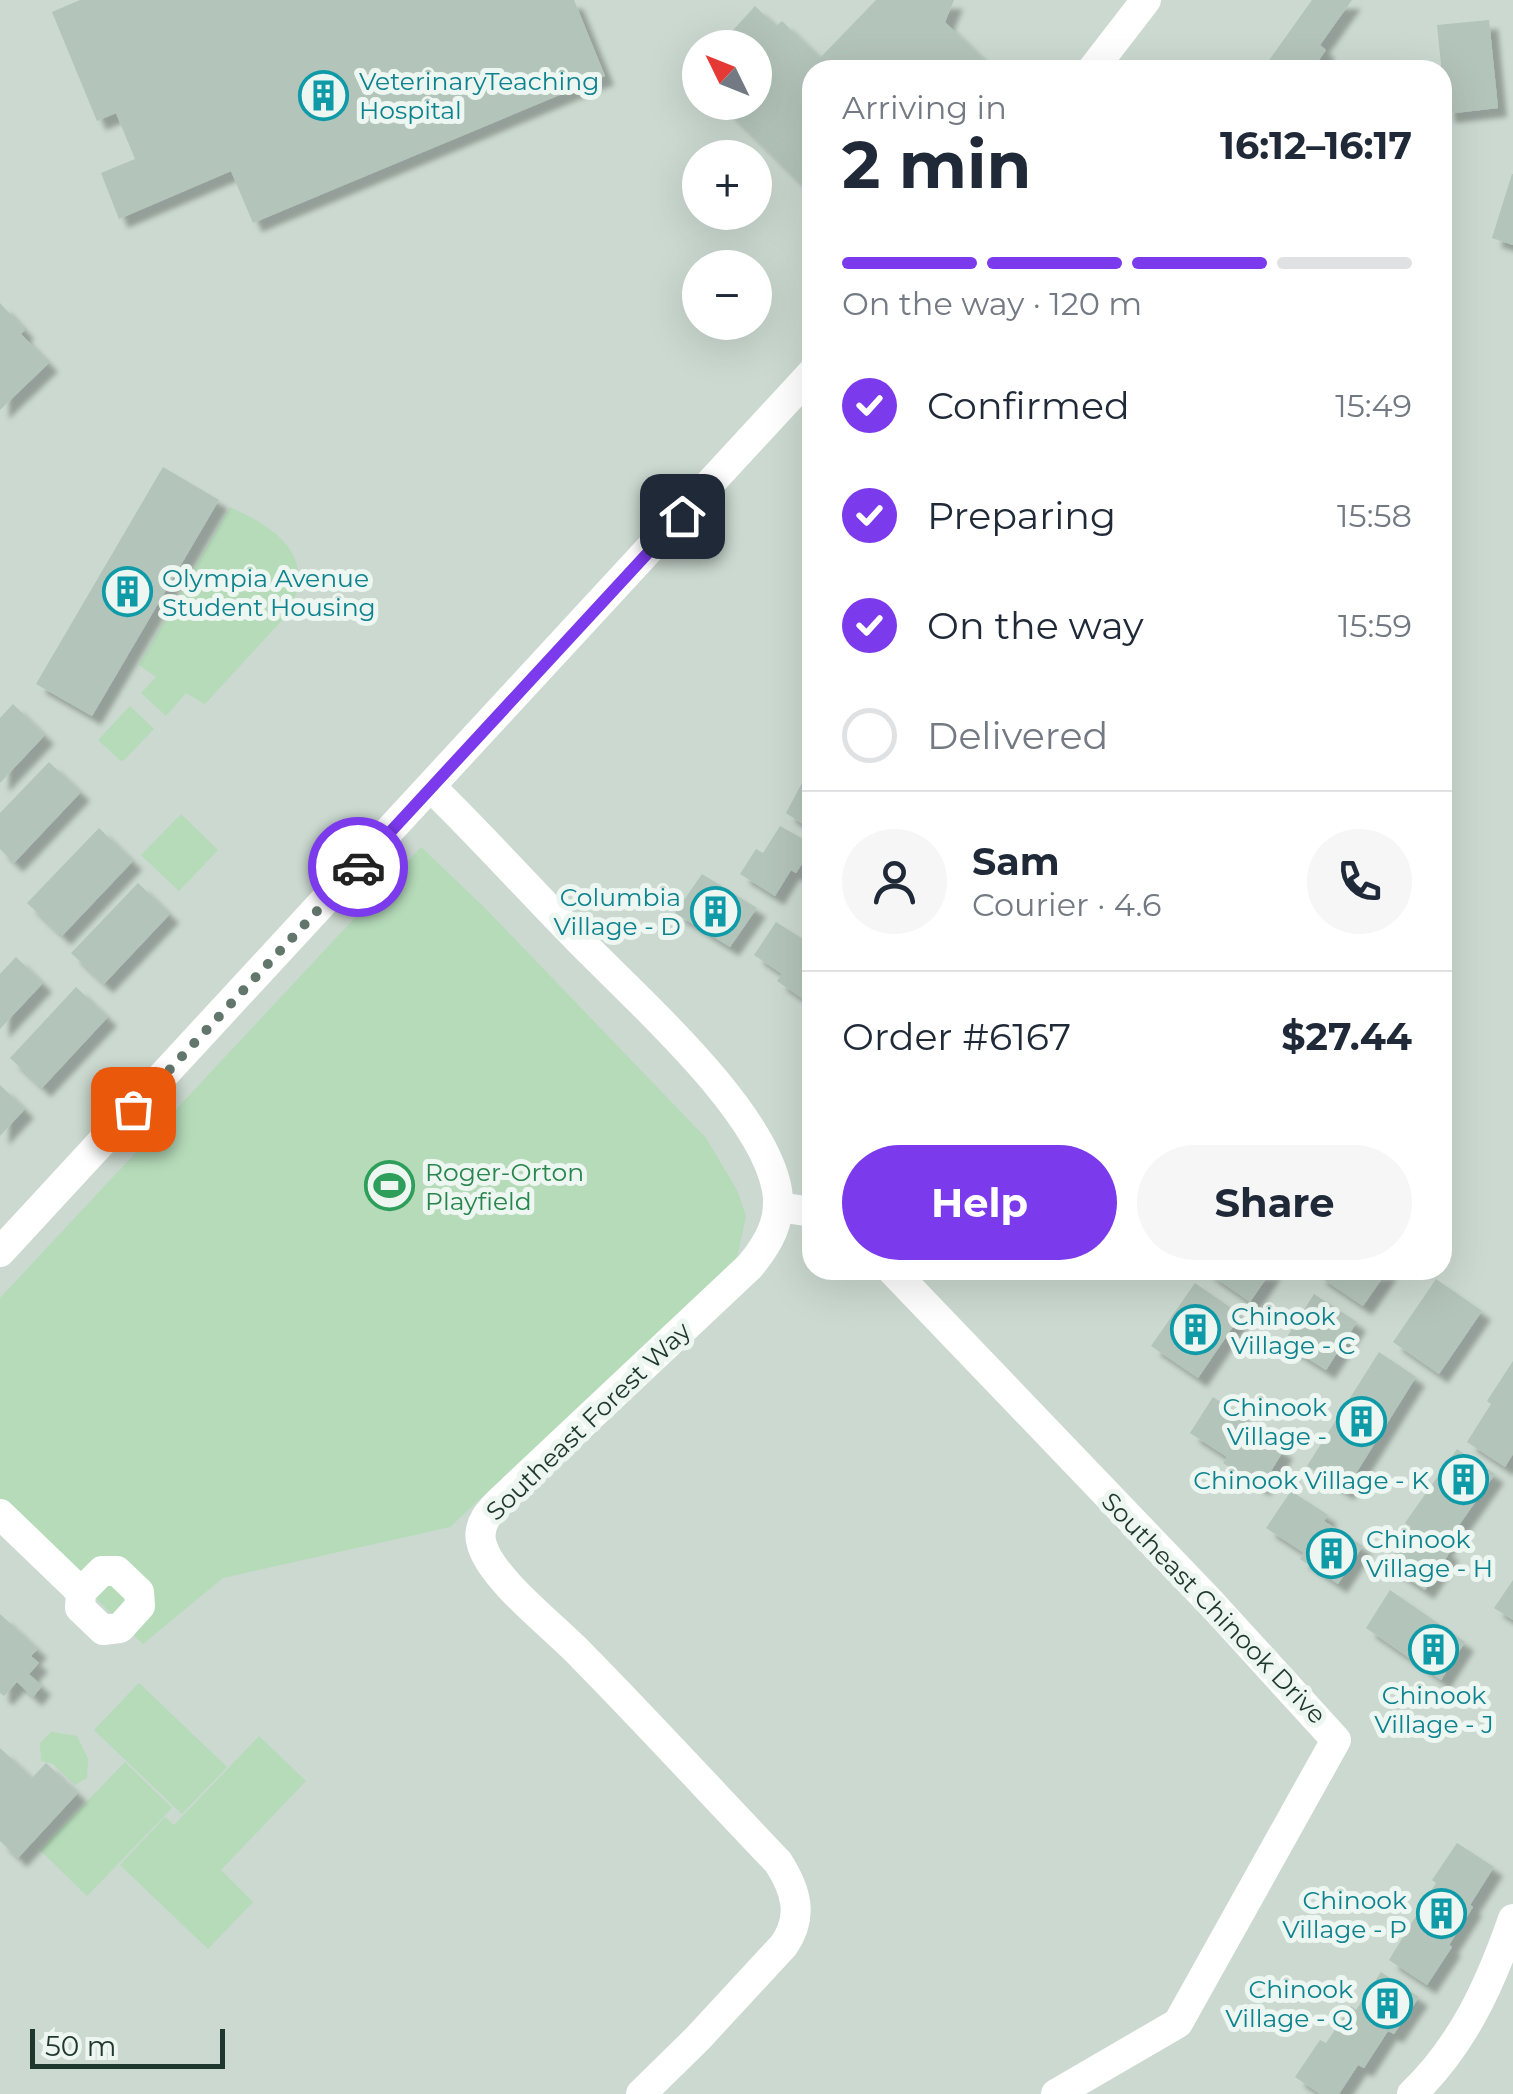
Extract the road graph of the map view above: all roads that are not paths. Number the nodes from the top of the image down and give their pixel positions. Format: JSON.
{"nodes":[{"id":1,"x":1146,"y":0,"type":"edge"},
{"id":2,"x":1100,"y":60,"type":"edge"},
{"id":3,"x":802,"y":384,"type":"edge"},
{"id":4,"x":432,"y":788,"type":"junction"},
{"id":5,"x":779,"y":1208,"type":"junction"},
{"id":6,"x":802,"y":1211,"type":"edge"},
{"id":7,"x":0,"y":1252,"type":"edge"},
{"id":8,"x":902,"y":1280,"type":"edge"},
{"id":9,"x":0,"y":1514,"type":"edge"},
{"id":10,"x":81,"y":1592,"type":"dead end"},
{"id":11,"x":1513,"y":1919,"type":"edge"},
{"id":12,"x":641,"y":2094,"type":"edge"},
{"id":13,"x":1056,"y":2094,"type":"edge"},
{"id":14,"x":1412,"y":2094,"type":"edge"}],
"edges":[{"from":1,"to":2,"type":"street"},
{"from":3,"to":4,"type":"street"},
{"from":4,"to":5,"type":"street"},
{"from":4,"to":7,"type":"street"},
{"from":5,"to":6,"type":"street"},
{"from":5,"to":12,"type":"street","name":"Southeast Forest Way"},
{"from":8,"to":13,"type":"street","name":"Southeast Chinook Drive"},
{"from":9,"to":10,"type":"street"},
{"from":11,"to":14,"type":"street"}]}
